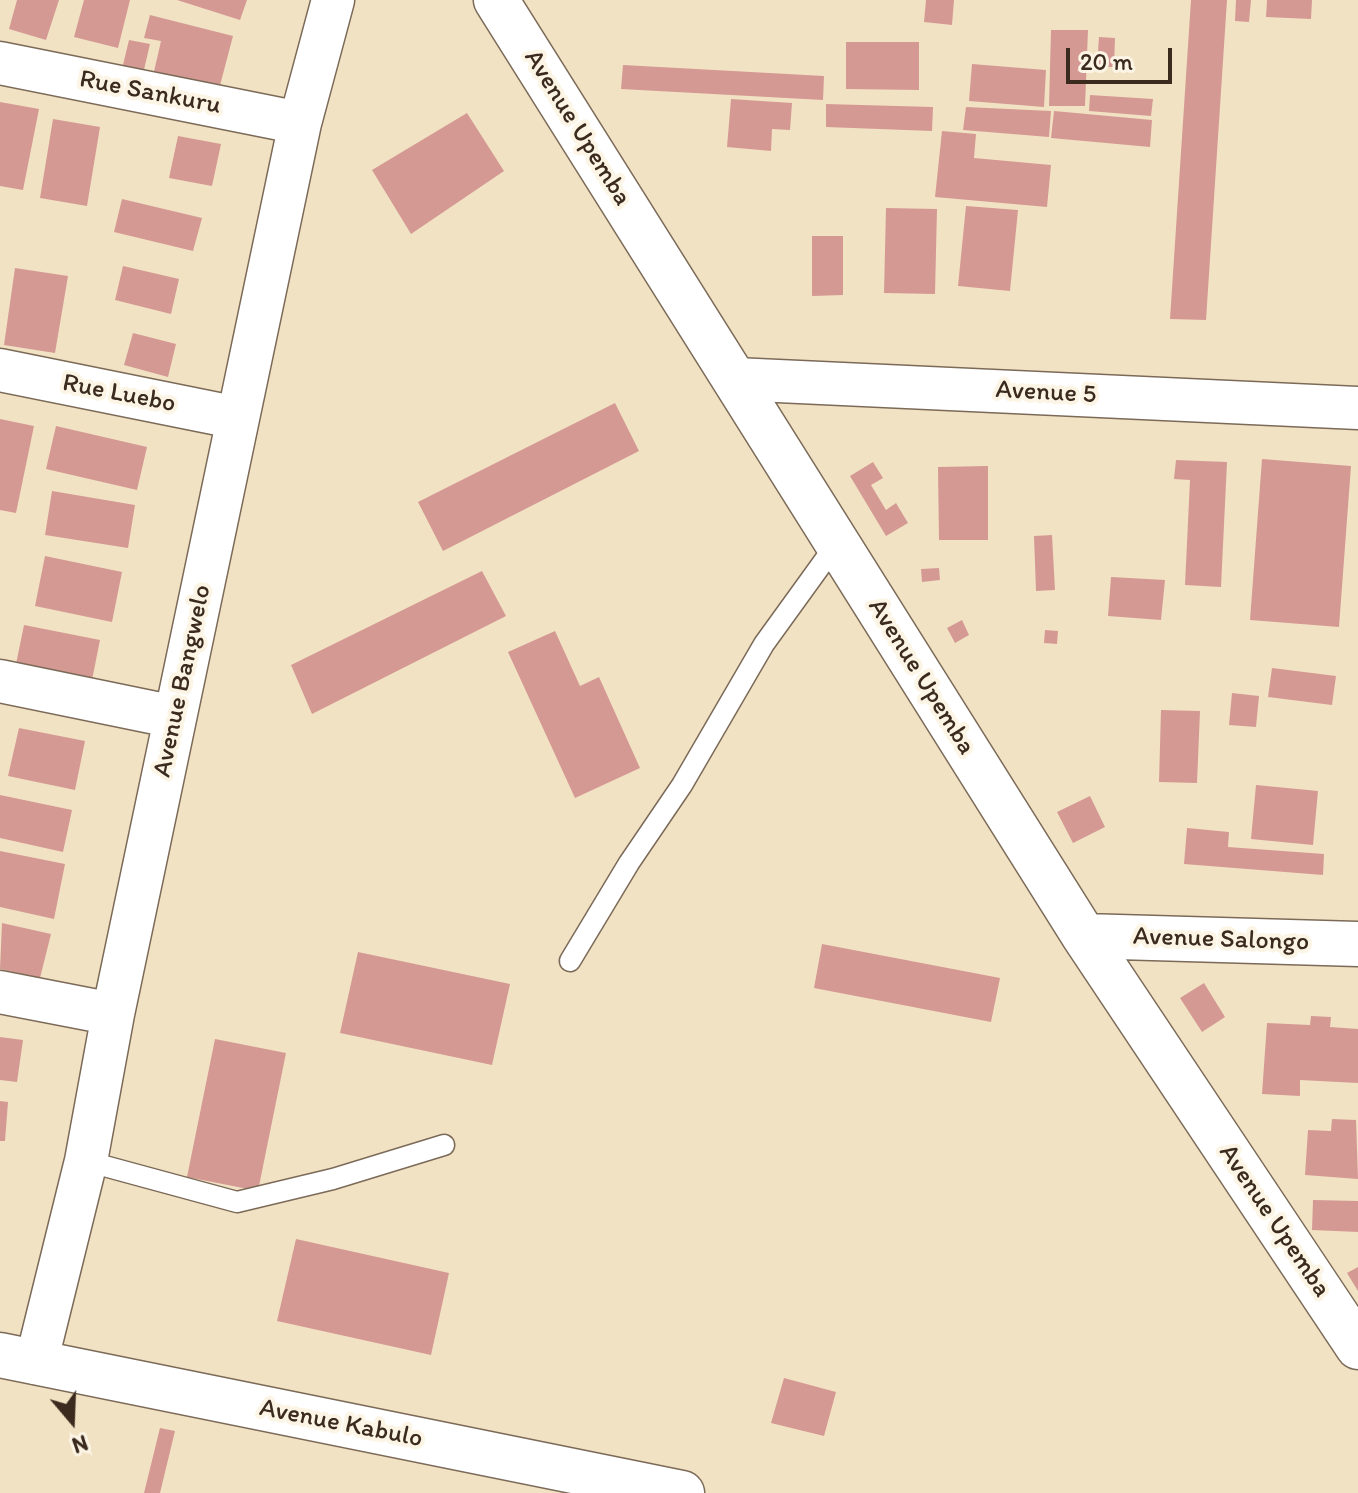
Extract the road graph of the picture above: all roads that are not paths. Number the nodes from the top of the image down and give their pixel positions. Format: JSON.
{"nodes":[{"id":1,"x":333,"y":0,"type":"edge"},
{"id":2,"x":496,"y":0,"type":"edge"},
{"id":3,"x":0,"y":63,"type":"edge"},
{"id":4,"x":300,"y":123,"type":"junction"},
{"id":5,"x":0,"y":370,"type":"edge"},
{"id":6,"x":735,"y":379,"type":"junction"},
{"id":7,"x":1358,"y":408,"type":"edge"},
{"id":8,"x":238,"y":418,"type":"junction"},
{"id":9,"x":837,"y":543,"type":"junction"},
{"id":10,"x":0,"y":681,"type":"edge"},
{"id":11,"x":175,"y":717,"type":"junction"},
{"id":12,"x":1084,"y":936,"type":"junction"},
{"id":13,"x":1358,"y":944,"type":"edge"},
{"id":14,"x":570,"y":961,"type":"dead end"},
{"id":15,"x":0,"y":992,"type":"edge"},
{"id":16,"x":113,"y":1014,"type":"junction"},
{"id":17,"x":444,"y":1145,"type":"dead end"},
{"id":18,"x":86,"y":1161,"type":"junction"},
{"id":19,"x":1358,"y":1347,"type":"edge"},
{"id":20,"x":18,"y":1359,"type":"edge"},
{"id":21,"x":682,"y":1493,"type":"edge"}],
"edges":[{"from":1,"to":4,"type":"street","name":"Avenue Bangwelo"},
{"from":2,"to":6,"type":"street","name":"Avenue Upemba"},
{"from":3,"to":4,"type":"street","name":"Rue Sankuru"},
{"from":4,"to":8,"type":"street","name":"Avenue Bangwelo"},
{"from":5,"to":8,"type":"street","name":"Rue Luebo"},
{"from":6,"to":7,"type":"street","name":"Avenue 5"},
{"from":6,"to":9,"type":"street","name":"Avenue Upemba"},
{"from":8,"to":11,"type":"street","name":"Avenue Bangwelo"},
{"from":9,"to":12,"type":"street","name":"Avenue Upemba"},
{"from":9,"to":14,"type":"lane"},
{"from":10,"to":11,"type":"street"},
{"from":11,"to":16,"type":"street","name":"Avenue Bangwelo"},
{"from":12,"to":13,"type":"street","name":"Avenue Salongo"},
{"from":12,"to":19,"type":"street","name":"Avenue Upemba"},
{"from":15,"to":16,"type":"street"},
{"from":16,"to":18,"type":"street","name":"Avenue Bangwelo"},
{"from":17,"to":18,"type":"lane"},
{"from":18,"to":20,"type":"street","name":"Avenue Bangwelo"},
{"from":20,"to":21,"type":"street","name":"Avenue Kabulo"}]}
